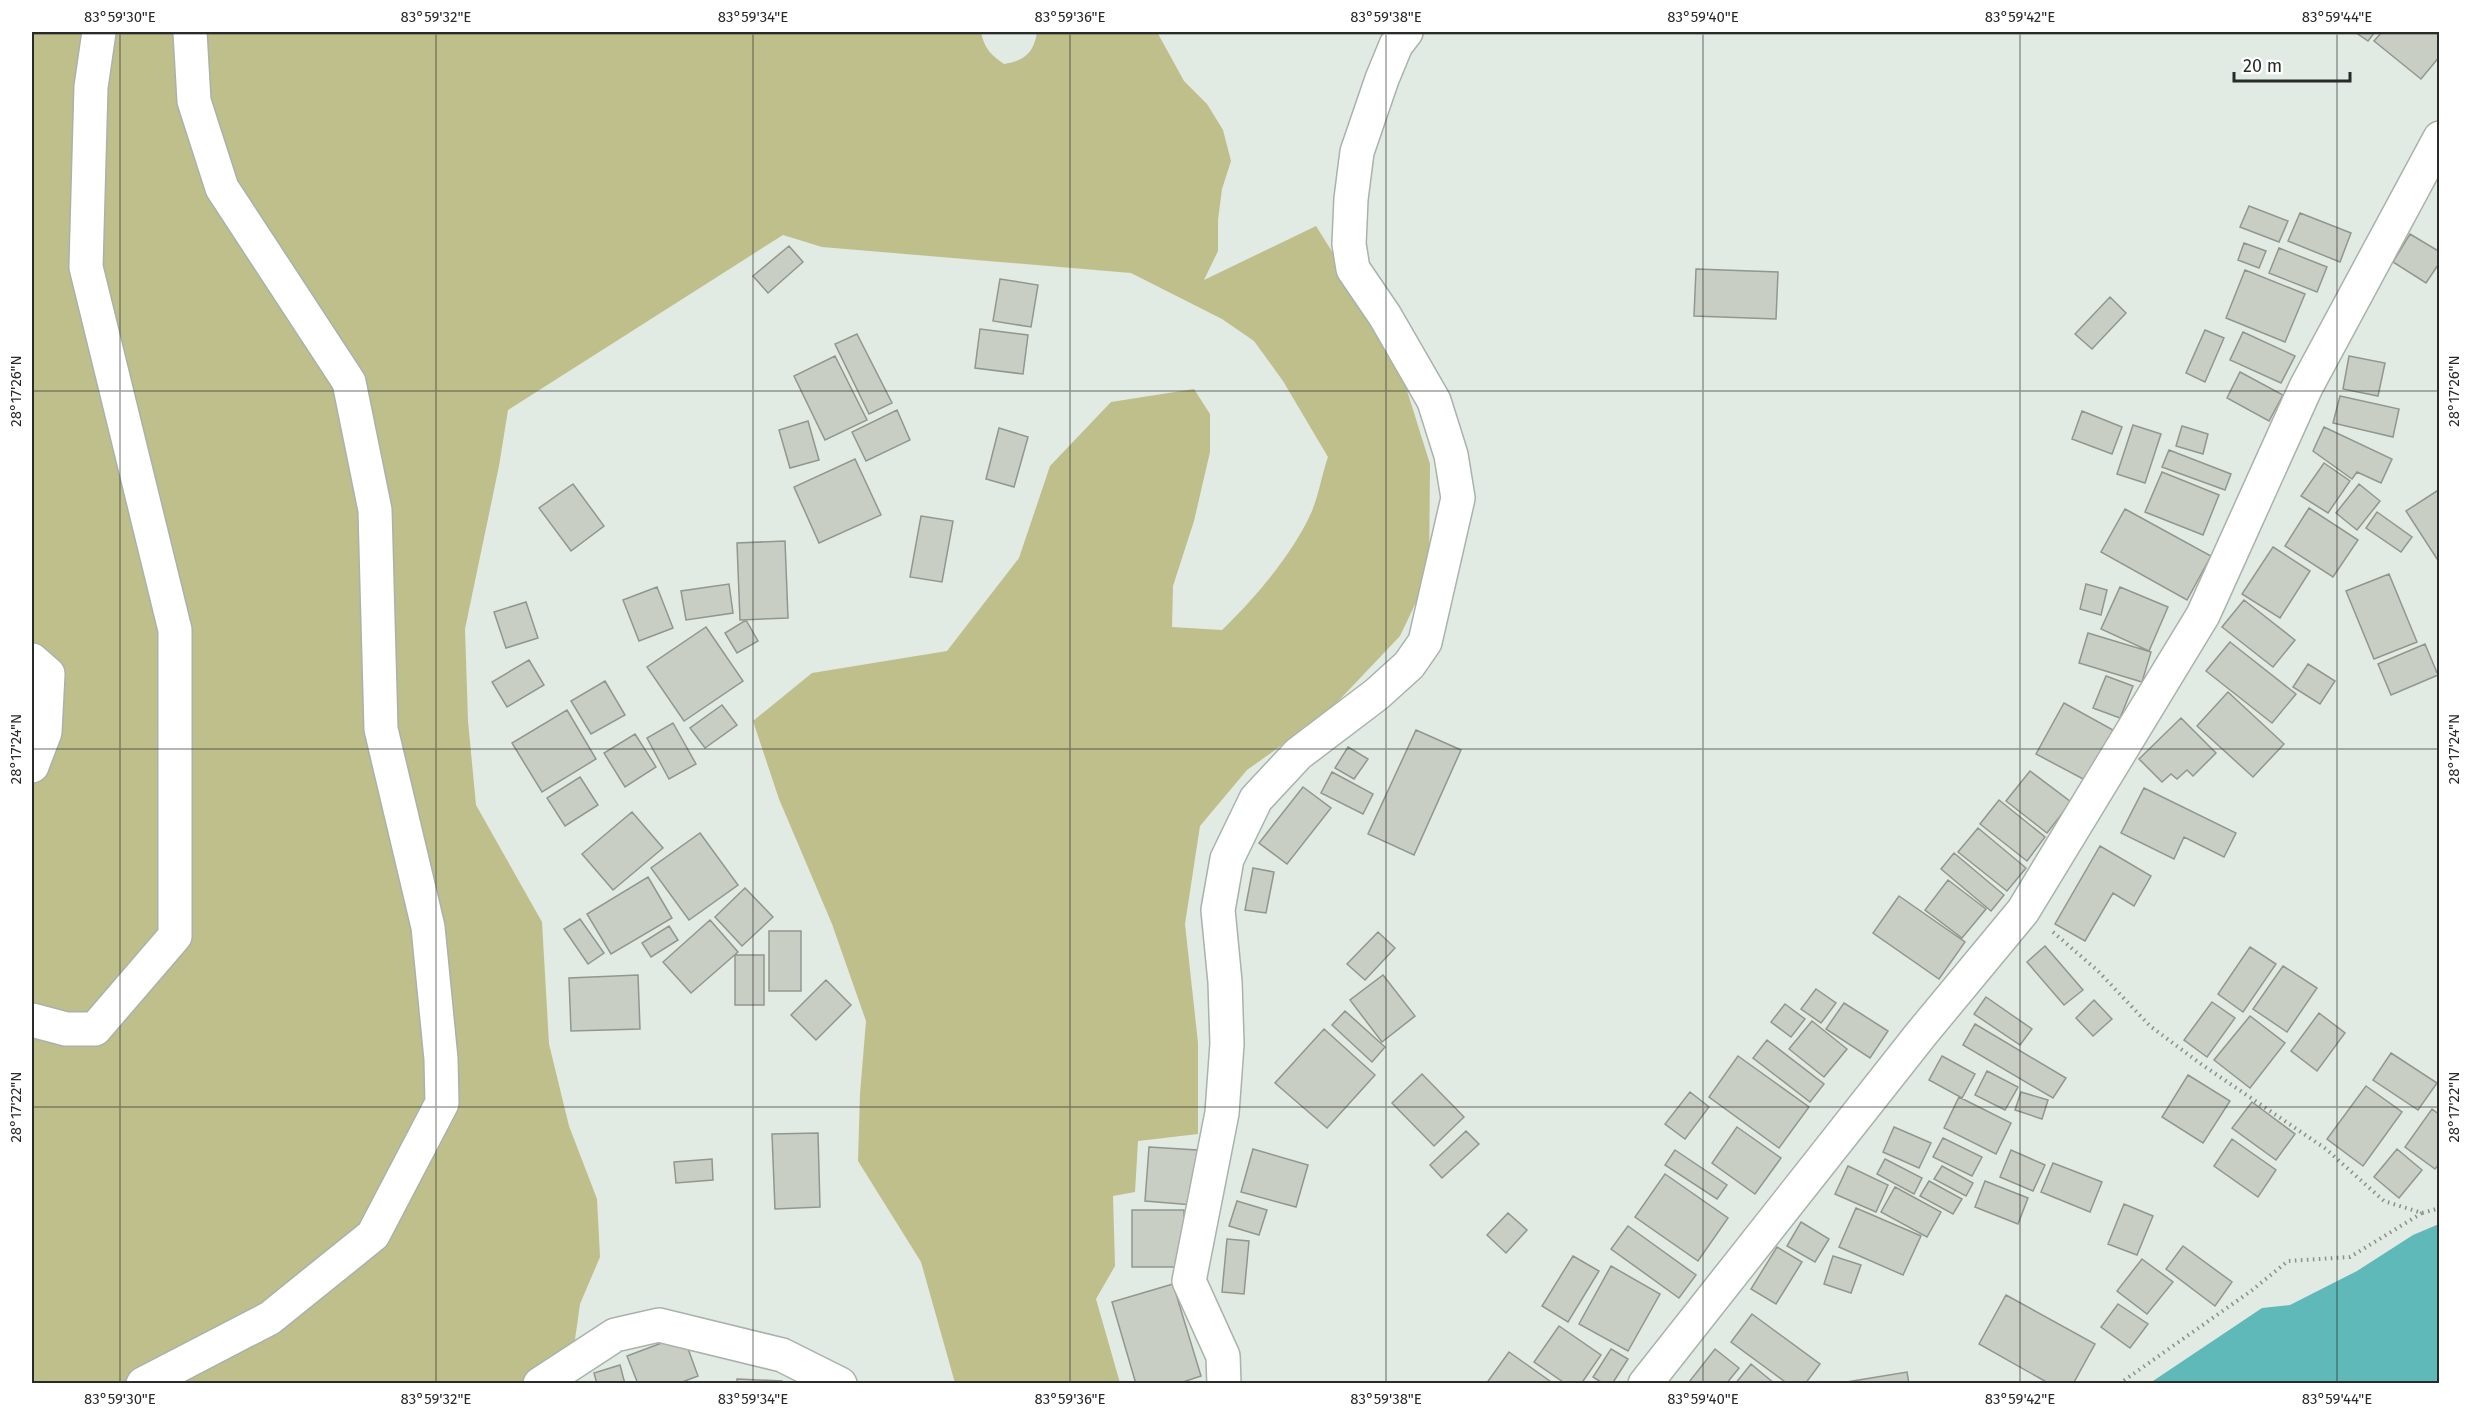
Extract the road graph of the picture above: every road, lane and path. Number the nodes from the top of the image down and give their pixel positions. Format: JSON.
{"nodes":[{"id":1,"x":99,"y":32,"type":"edge"},
{"id":2,"x":190,"y":32,"type":"edge"},
{"id":3,"x":1406,"y":32,"type":"edge"},
{"id":4,"x":2439,"y":138,"type":"edge"},
{"id":5,"x":32,"y":660,"type":"edge"},
{"id":6,"x":32,"y":766,"type":"edge"},
{"id":7,"x":2023,"y":911,"type":"junction"},
{"id":8,"x":32,"y":1020,"type":"edge"},
{"id":9,"x":2439,"y":1208,"type":"edge"},
{"id":10,"x":2422,"y":1213,"type":"junction"},
{"id":11,"x":143,"y":1383,"type":"edge"},
{"id":12,"x":540,"y":1383,"type":"edge"},
{"id":13,"x":840,"y":1383,"type":"edge"},
{"id":14,"x":1224,"y":1383,"type":"edge"},
{"id":15,"x":1645,"y":1383,"type":"edge"},
{"id":16,"x":2119,"y":1383,"type":"edge"}],
"edges":[{"from":1,"to":8,"type":"street"},
{"from":2,"to":11,"type":"street"},
{"from":3,"to":14,"type":"street"},
{"from":4,"to":7,"type":"street"},
{"from":5,"to":6,"type":"street"},
{"from":7,"to":10,"type":"path"},
{"from":7,"to":15,"type":"street"},
{"from":9,"to":10,"type":"path"},
{"from":10,"to":16,"type":"path"},
{"from":12,"to":13,"type":"street"}]}
